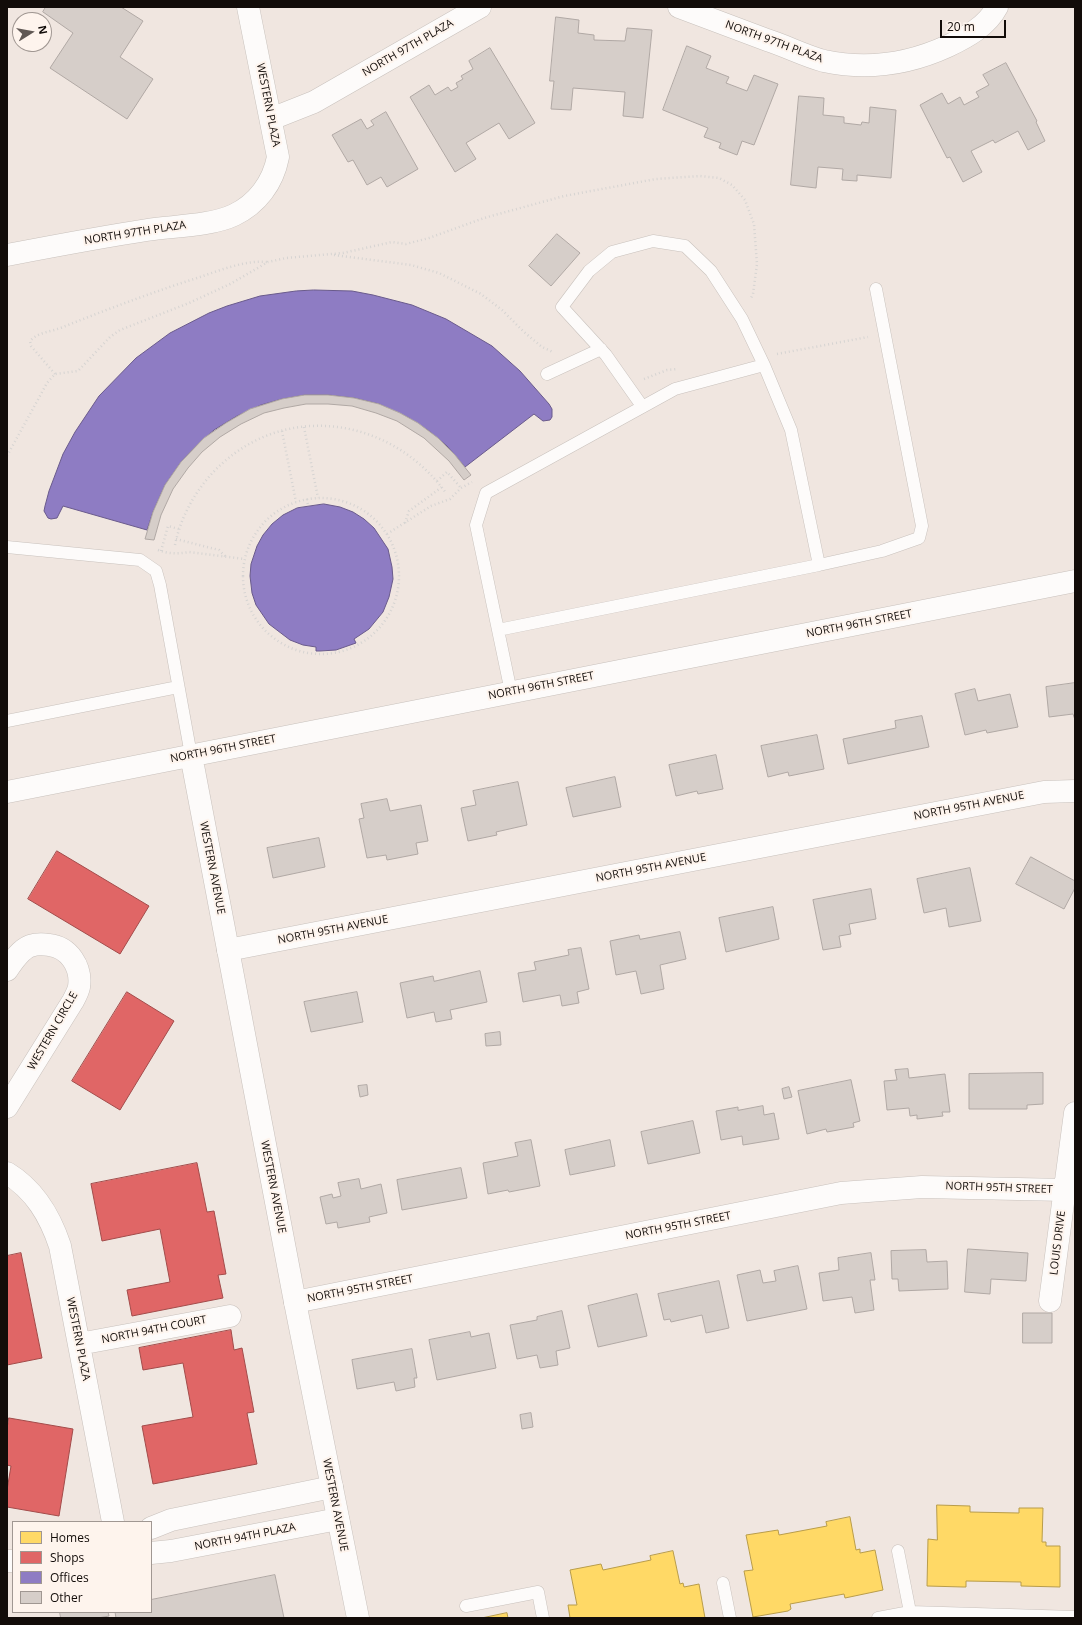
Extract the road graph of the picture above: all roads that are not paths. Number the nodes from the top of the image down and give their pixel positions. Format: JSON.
{"nodes":[{"id":1,"x":248,"y":7,"type":"edge"},
{"id":2,"x":480,"y":7,"type":"edge"},
{"id":3,"x":679,"y":7,"type":"edge"},
{"id":4,"x":997,"y":7,"type":"edge"},
{"id":5,"x":271,"y":119,"type":"junction"},
{"id":6,"x":258,"y":198,"type":"joint"},
{"id":7,"x":7,"y":254,"type":"edge"},
{"id":8,"x":876,"y":289,"type":"dead end"},
{"id":9,"x":601,"y":349,"type":"junction"},
{"id":10,"x":762,"y":362,"type":"junction"},
{"id":11,"x":548,"y":374,"type":"dead end"},
{"id":12,"x":642,"y":406,"type":"junction"},
{"id":13,"x":7,"y":547,"type":"edge"},
{"id":14,"x":819,"y":565,"type":"junction"},
{"id":15,"x":1075,"y":581,"type":"edge"},
{"id":16,"x":498,"y":630,"type":"junction"},
{"id":17,"x":178,"y":687,"type":"junction"},
{"id":18,"x":511,"y":692,"type":"junction"},
{"id":19,"x":7,"y":721,"type":"edge"},
{"id":20,"x":191,"y":755,"type":"junction"},
{"id":21,"x":1075,"y":791,"type":"edge"},
{"id":22,"x":7,"y":792,"type":"edge"},
{"id":23,"x":228,"y":950,"type":"junction"},
{"id":24,"x":7,"y":970,"type":"edge"},
{"id":25,"x":7,"y":1108,"type":"edge"},
{"id":26,"x":1075,"y":1113,"type":"edge"},
{"id":27,"x":7,"y":1173,"type":"edge"},
{"id":28,"x":1065,"y":1190,"type":"junction"},
{"id":29,"x":295,"y":1302,"type":"junction"},
{"id":30,"x":1050,"y":1302,"type":"dead end"},
{"id":31,"x":230,"y":1316,"type":"dead end"},
{"id":32,"x":79,"y":1344,"type":"junction"},
{"id":33,"x":332,"y":1487,"type":"junction"},
{"id":34,"x":338,"y":1519,"type":"junction"},
{"id":35,"x":113,"y":1521,"type":"edge"},
{"id":36,"x":152,"y":1528,"type":"edge"},
{"id":37,"x":898,"y":1551,"type":"dead end"},
{"id":38,"x":152,"y":1552,"type":"edge"},
{"id":39,"x":723,"y":1583,"type":"dead end"},
{"id":40,"x":466,"y":1606,"type":"dead end"},
{"id":41,"x":910,"y":1612,"type":"junction"},
{"id":42,"x":1003,"y":1616,"type":"edge"},
{"id":43,"x":1075,"y":1617,"type":"edge"},
{"id":44,"x":358,"y":1618,"type":"edge"},
{"id":45,"x":543,"y":1618,"type":"edge"},
{"id":46,"x":730,"y":1618,"type":"edge"},
{"id":47,"x":878,"y":1618,"type":"edge"}],
"edges":[{"from":1,"to":5,"type":"street","name":"WESTERN PLAZA"},
{"from":2,"to":5,"type":"street","name":"NORTH 97TH PLAZA"},
{"from":3,"to":4,"type":"street","name":"NORTH 97TH PLAZA"},
{"from":5,"to":6,"type":"street","name":"WESTERN PLAZA"},
{"from":6,"to":7,"type":"street","name":"NORTH 97TH PLAZA"},
{"from":8,"to":14,"type":"lane"},
{"from":9,"to":10,"type":"lane"},
{"from":9,"to":11,"type":"lane"},
{"from":9,"to":12,"type":"lane"},
{"from":10,"to":12,"type":"lane"},
{"from":10,"to":14,"type":"lane"},
{"from":12,"to":16,"type":"lane"},
{"from":13,"to":17,"type":"lane"},
{"from":14,"to":16,"type":"lane"},
{"from":15,"to":18,"type":"street","name":"NORTH 96TH STREET"},
{"from":16,"to":18,"type":"lane"},
{"from":17,"to":19,"type":"lane"},
{"from":17,"to":20,"type":"lane"},
{"from":18,"to":20,"type":"street","name":"NORTH 96TH STREET"},
{"from":20,"to":22,"type":"street","name":"NORTH 96TH STREET"},
{"from":20,"to":23,"type":"street","name":"WESTERN AVENUE"},
{"from":21,"to":23,"type":"street","name":"NORTH 95TH AVENUE"},
{"from":23,"to":29,"type":"street","name":"WESTERN AVENUE"},
{"from":24,"to":25,"type":"street","name":"WESTERN CIRCLE"},
{"from":26,"to":28,"type":"street","name":"LOUIS DRIVE"},
{"from":27,"to":32,"type":"street","name":"WESTERN PLAZA"},
{"from":28,"to":29,"type":"street","name":"NORTH 95TH STREET"},
{"from":28,"to":30,"type":"street","name":"LOUIS DRIVE"},
{"from":29,"to":33,"type":"street","name":"WESTERN AVENUE"},
{"from":31,"to":32,"type":"street","name":"NORTH 94TH COURT"},
{"from":32,"to":35,"type":"street","name":"WESTERN PLAZA"},
{"from":33,"to":34,"type":"street","name":"WESTERN AVENUE"},
{"from":33,"to":36,"type":"street"},
{"from":34,"to":38,"type":"street","name":"NORTH 94TH PLAZA"},
{"from":34,"to":44,"type":"street","name":"WESTERN AVENUE"},
{"from":37,"to":41,"type":"lane"},
{"from":39,"to":46,"type":"lane"},
{"from":40,"to":45,"type":"lane"},
{"from":41,"to":42,"type":"lane"},
{"from":41,"to":47,"type":"lane"},
{"from":42,"to":43,"type":"lane"}]}
